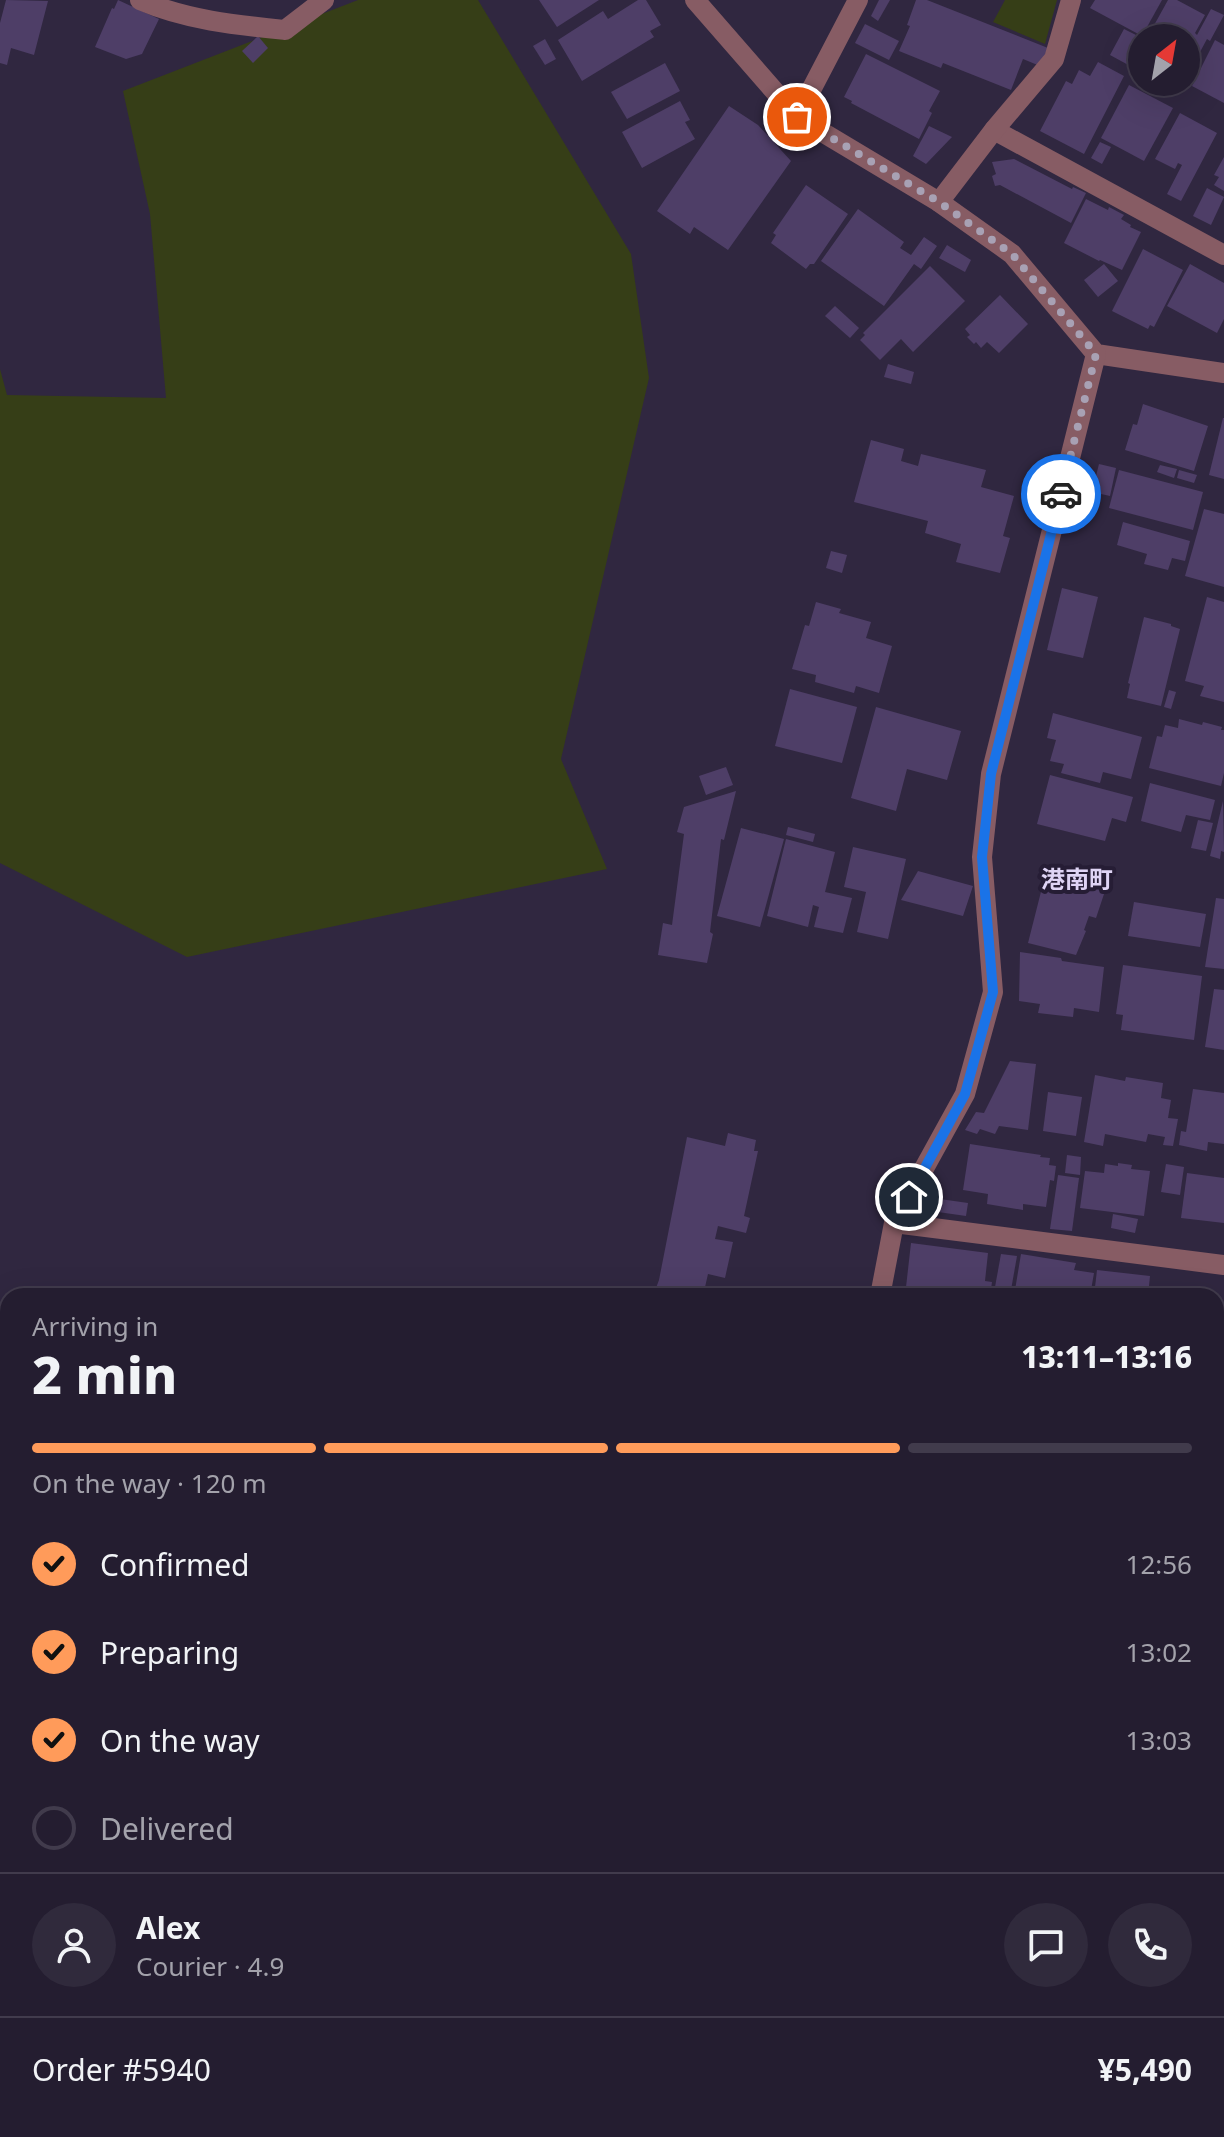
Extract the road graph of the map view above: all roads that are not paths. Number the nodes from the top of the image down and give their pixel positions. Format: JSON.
{"nodes":[{"id":1,"x":140,"y":0,"type":"edge"},
{"id":2,"x":324,"y":0,"type":"edge"},
{"id":3,"x":695,"y":0,"type":"edge"},
{"id":4,"x":858,"y":0,"type":"edge"},
{"id":5,"x":1071,"y":0,"type":"edge"},
{"id":6,"x":797,"y":117,"type":"junction"},
{"id":7,"x":994,"y":130,"type":"junction"},
{"id":8,"x":939,"y":202,"type":"junction"},
{"id":9,"x":1224,"y":255,"type":"edge"},
{"id":10,"x":1096,"y":354,"type":"junction"},
{"id":11,"x":1224,"y":373,"type":"edge"},
{"id":12,"x":894,"y":1223,"type":"junction"},
{"id":13,"x":1224,"y":1265,"type":"edge"},
{"id":14,"x":882,"y":1288,"type":"edge"}],
"edges":[{"from":1,"to":2,"type":"street"},
{"from":3,"to":6,"type":"street"},
{"from":4,"to":6,"type":"street"},
{"from":5,"to":7,"type":"street"},
{"from":6,"to":8,"type":"street"},
{"from":7,"to":8,"type":"street"},
{"from":7,"to":9,"type":"street"},
{"from":8,"to":10,"type":"street"},
{"from":10,"to":11,"type":"street"},
{"from":10,"to":12,"type":"street"},
{"from":12,"to":13,"type":"street"},
{"from":12,"to":14,"type":"street"}]}
